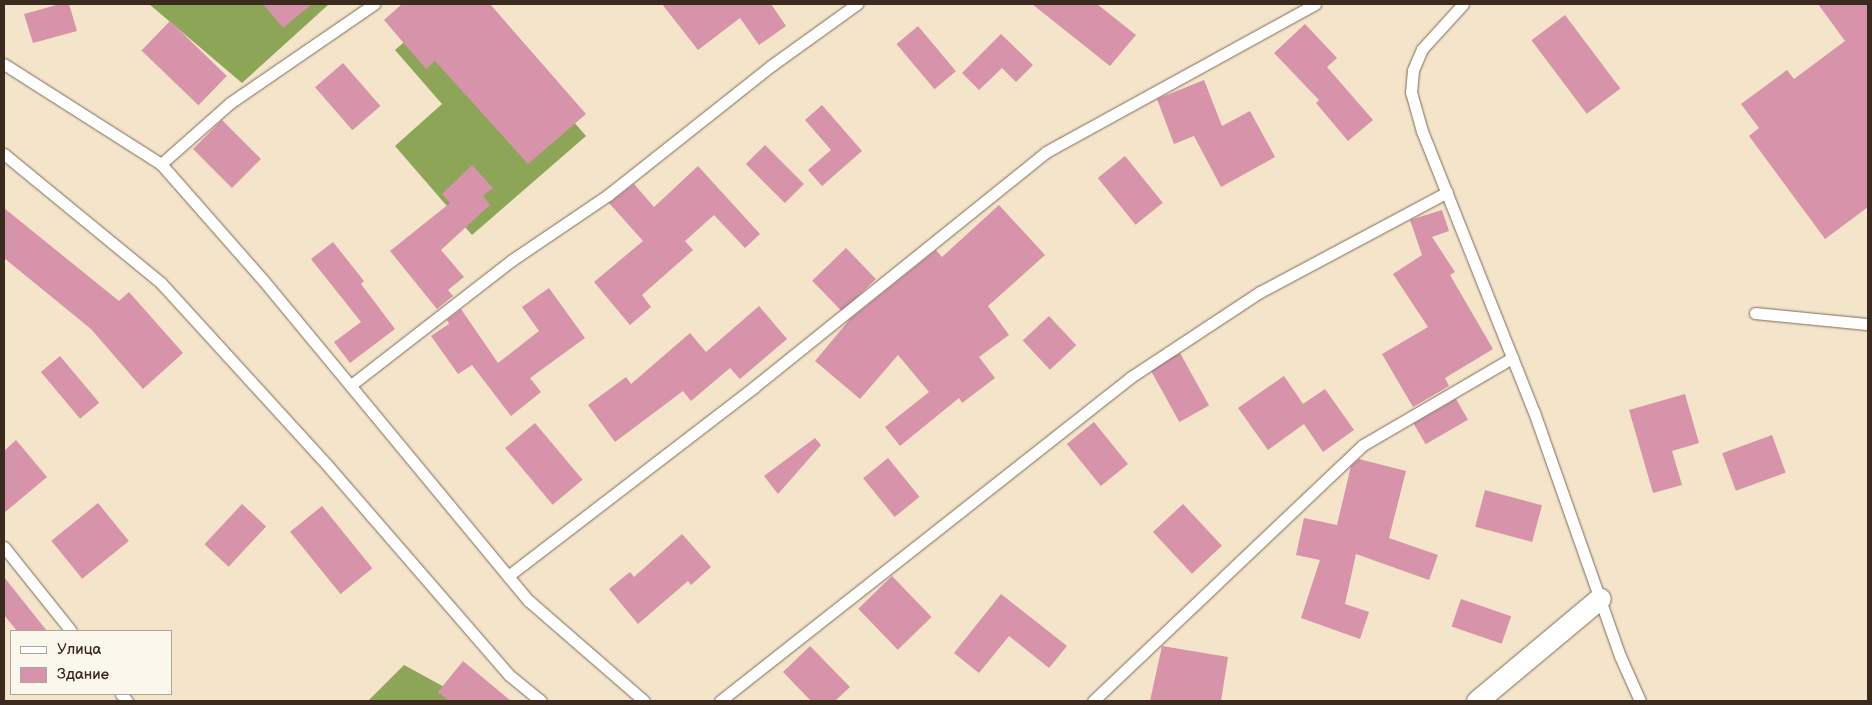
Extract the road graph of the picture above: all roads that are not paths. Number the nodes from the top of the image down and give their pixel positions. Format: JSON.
{"nodes":[{"id":1,"x":374,"y":4,"type":"edge"},
{"id":2,"x":857,"y":4,"type":"edge"},
{"id":3,"x":1315,"y":4,"type":"edge"},
{"id":4,"x":1463,"y":4,"type":"edge"},
{"id":5,"x":4,"y":64,"type":"edge"},
{"id":6,"x":4,"y":154,"type":"edge"},
{"id":7,"x":162,"y":164,"type":"junction"},
{"id":8,"x":1447,"y":192,"type":"junction"},
{"id":9,"x":1755,"y":313,"type":"dead end"},
{"id":10,"x":1868,"y":324,"type":"edge"},
{"id":11,"x":1512,"y":358,"type":"junction"},
{"id":12,"x":351,"y":385,"type":"junction"},
{"id":13,"x":5,"y":551,"type":"edge"},
{"id":14,"x":508,"y":576,"type":"junction"},
{"id":15,"x":1600,"y":598,"type":"junction"},
{"id":16,"x":70,"y":630,"type":"edge"},
{"id":17,"x":541,"y":701,"type":"edge"},
{"id":18,"x":644,"y":701,"type":"edge"},
{"id":19,"x":720,"y":701,"type":"edge"},
{"id":20,"x":1093,"y":701,"type":"edge"},
{"id":21,"x":1477,"y":701,"type":"edge"},
{"id":22,"x":1640,"y":701,"type":"edge"}],
"edges":[{"from":1,"to":7,"type":"lane"},
{"from":2,"to":12,"type":"lane"},
{"from":3,"to":14,"type":"lane"},
{"from":4,"to":8,"type":"lane"},
{"from":5,"to":7,"type":"lane"},
{"from":6,"to":17,"type":"lane"},
{"from":7,"to":12,"type":"lane"},
{"from":8,"to":11,"type":"lane"},
{"from":8,"to":19,"type":"lane"},
{"from":9,"to":10,"type":"lane"},
{"from":11,"to":15,"type":"lane"},
{"from":11,"to":20,"type":"lane"},
{"from":12,"to":14,"type":"lane"},
{"from":13,"to":16,"type":"lane"},
{"from":14,"to":18,"type":"lane"},
{"from":15,"to":21,"type":"street"},
{"from":15,"to":22,"type":"lane"}]}
